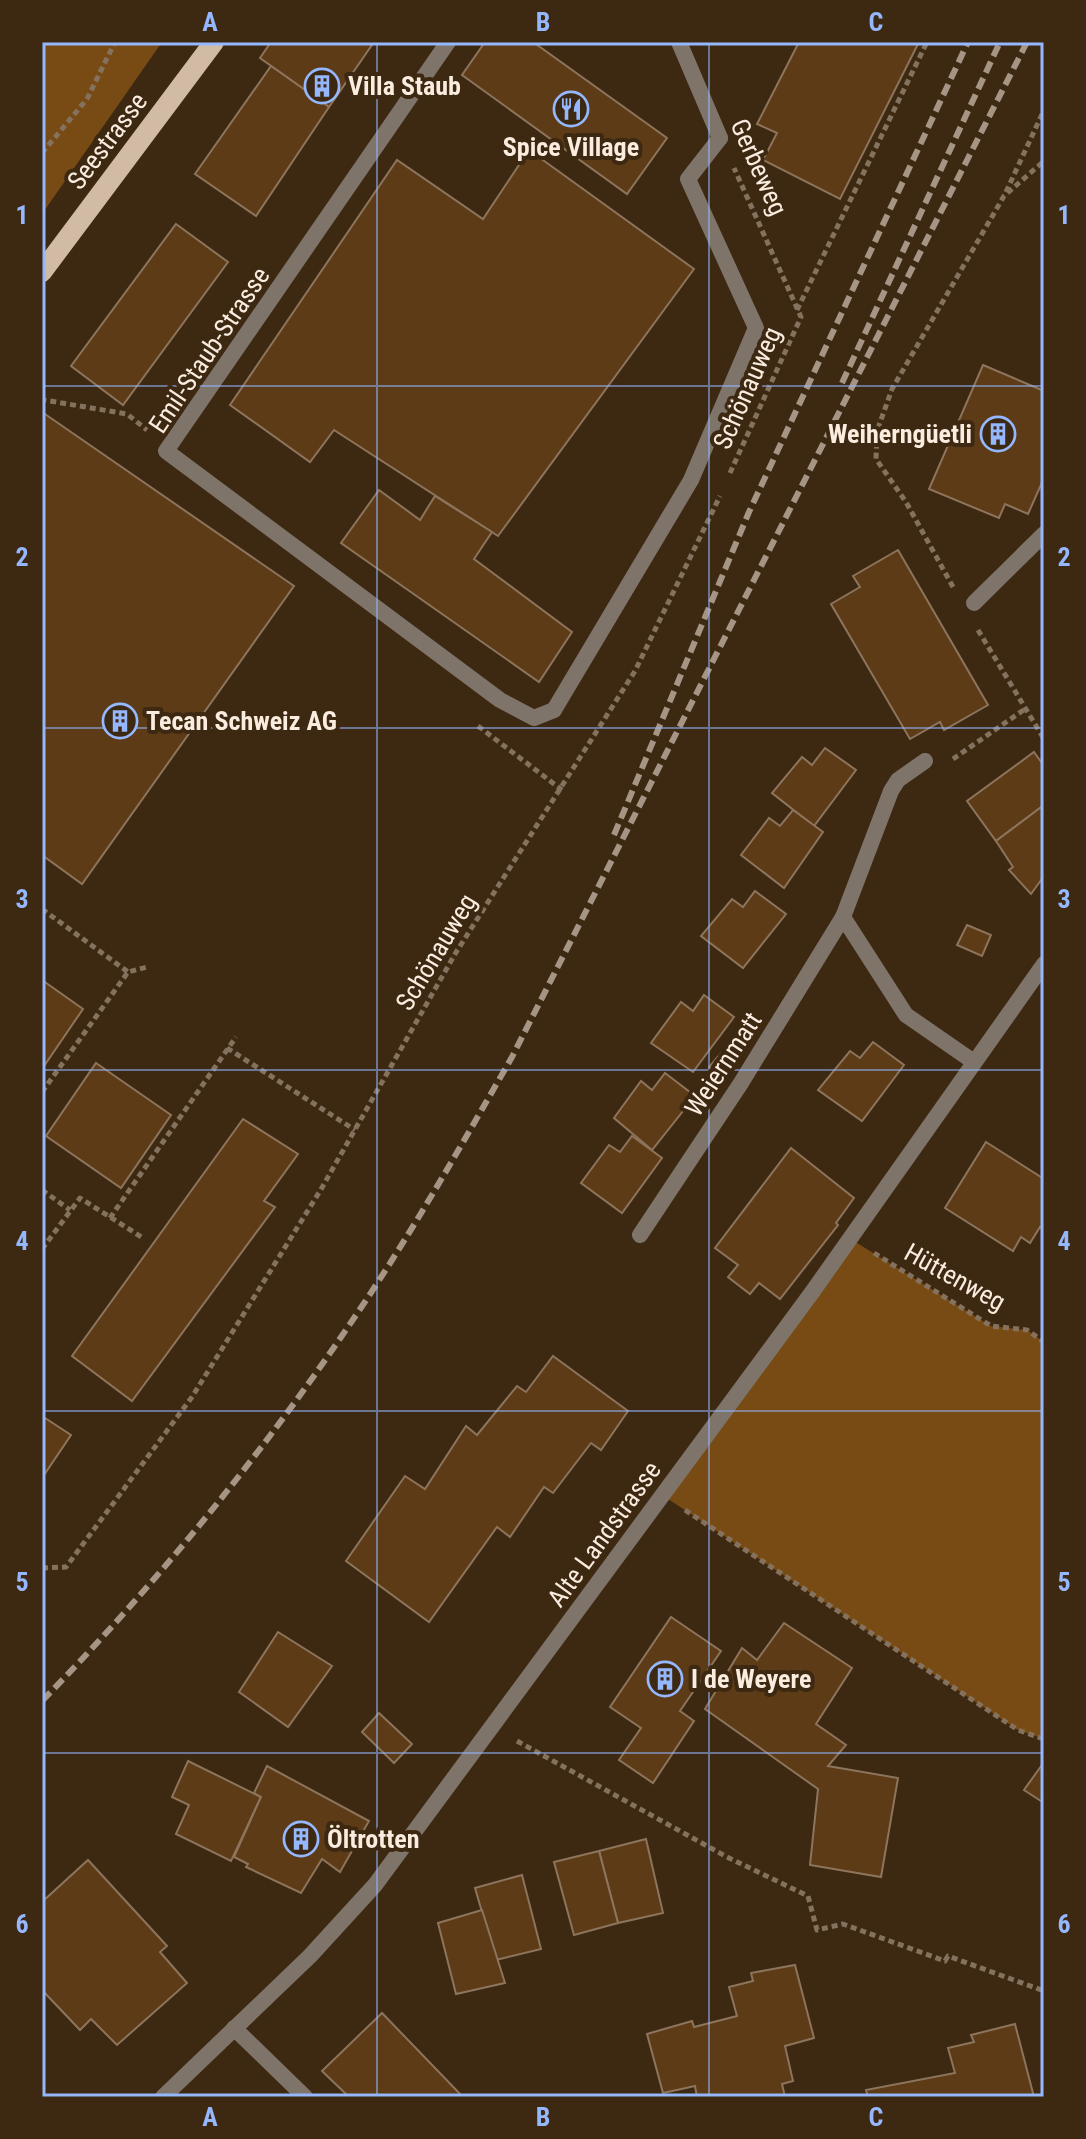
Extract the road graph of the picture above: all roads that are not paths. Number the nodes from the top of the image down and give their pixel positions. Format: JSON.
{"nodes":[{"id":1,"x":214,"y":42,"type":"edge"},
{"id":2,"x":448,"y":42,"type":"edge"},
{"id":3,"x":679,"y":42,"type":"edge"},
{"id":4,"x":42,"y":272,"type":"edge"},
{"id":5,"x":1044,"y":534,"type":"edge"},
{"id":6,"x":974,"y":603,"type":"dead end"},
{"id":7,"x":554,"y":710,"type":"joint"},
{"id":8,"x":925,"y":761,"type":"dead end"},
{"id":9,"x":843,"y":917,"type":"junction"},
{"id":10,"x":1044,"y":964,"type":"edge"},
{"id":11,"x":974,"y":1062,"type":"junction"},
{"id":12,"x":640,"y":1235,"type":"dead end"},
{"id":13,"x":234,"y":2028,"type":"junction"},
{"id":14,"x":163,"y":2097,"type":"edge"},
{"id":15,"x":305,"y":2097,"type":"edge"}],
"edges":[{"from":1,"to":4,"type":"main road","name":"Seestrasse"},
{"from":2,"to":7,"type":"street","name":"Emil-Staub-Strasse"},
{"from":3,"to":7,"type":"street","name":"Gerbeweg"},
{"from":5,"to":6,"type":"street"},
{"from":8,"to":9,"type":"street","name":"Weiernmatt"},
{"from":9,"to":11,"type":"street"},
{"from":9,"to":12,"type":"street","name":"Weiernmatt"},
{"from":10,"to":11,"type":"street","name":"Alte Landstrasse"},
{"from":11,"to":13,"type":"street","name":"Alte Landstrasse"},
{"from":13,"to":14,"type":"street","name":"Alte Landstrasse"},
{"from":13,"to":15,"type":"street"}]}
